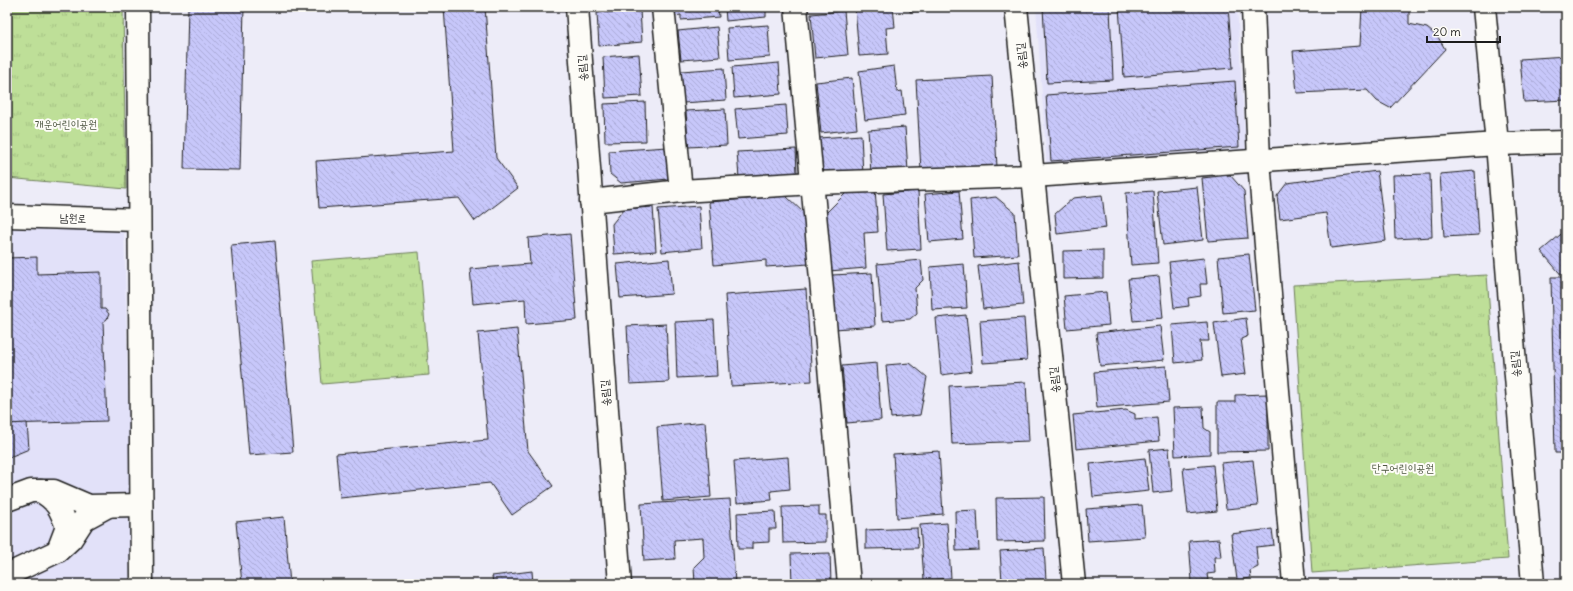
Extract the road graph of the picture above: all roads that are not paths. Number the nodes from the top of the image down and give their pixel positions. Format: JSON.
{"nodes":[{"id":1,"x":138,"y":7,"type":"edge"},
{"id":2,"x":577,"y":7,"type":"edge"},
{"id":3,"x":663,"y":7,"type":"edge"},
{"id":4,"x":796,"y":7,"type":"edge"},
{"id":5,"x":1016,"y":7,"type":"edge"},
{"id":6,"x":1253,"y":7,"type":"edge"},
{"id":7,"x":1484,"y":7,"type":"edge"},
{"id":8,"x":1566,"y":142,"type":"edge"},
{"id":9,"x":1497,"y":144,"type":"junction"},
{"id":10,"x":1259,"y":161,"type":"junction"},
{"id":11,"x":1033,"y":176,"type":"junction"},
{"id":12,"x":813,"y":183,"type":"junction"},
{"id":13,"x":680,"y":191,"type":"junction"},
{"id":14,"x":591,"y":201,"type":"junction"},
{"id":15,"x":7,"y":216,"type":"edge"},
{"id":16,"x":138,"y":220,"type":"junction"},
{"id":17,"x":40,"y":491,"type":"junction"},
{"id":18,"x":7,"y":500,"type":"edge"},
{"id":19,"x":141,"y":505,"type":"junction"},
{"id":20,"x":108,"y":506,"type":"junction"},
{"id":21,"x":58,"y":551,"type":"junction"},
{"id":22,"x":7,"y":575,"type":"edge"},
{"id":23,"x":142,"y":584,"type":"edge"},
{"id":24,"x":620,"y":584,"type":"edge"},
{"id":25,"x":849,"y":584,"type":"edge"},
{"id":26,"x":1074,"y":584,"type":"edge"},
{"id":27,"x":1294,"y":584,"type":"edge"},
{"id":28,"x":1533,"y":584,"type":"edge"}],
"edges":[{"from":1,"to":16,"type":"street"},
{"from":2,"to":14,"type":"street","name":"송림길"},
{"from":3,"to":13,"type":"street"},
{"from":4,"to":12,"type":"street"},
{"from":5,"to":11,"type":"street","name":"송림길"},
{"from":6,"to":10,"type":"street"},
{"from":7,"to":9,"type":"street","name":"송림길"},
{"from":8,"to":9,"type":"street"},
{"from":9,"to":10,"type":"street"},
{"from":9,"to":28,"type":"street","name":"송림길"},
{"from":10,"to":11,"type":"street"},
{"from":10,"to":27,"type":"street"},
{"from":11,"to":12,"type":"street"},
{"from":11,"to":26,"type":"street","name":"송림길"},
{"from":12,"to":13,"type":"street"},
{"from":12,"to":25,"type":"street"},
{"from":13,"to":14,"type":"street"},
{"from":14,"to":24,"type":"street","name":"송림길"},
{"from":15,"to":16,"type":"street","name":"남원로"},
{"from":16,"to":19,"type":"street"},
{"from":17,"to":18,"type":"street"},
{"from":17,"to":20,"type":"street"},
{"from":17,"to":21,"type":"street"},
{"from":19,"to":20,"type":"street"},
{"from":19,"to":23,"type":"street"},
{"from":20,"to":21,"type":"street"},
{"from":21,"to":22,"type":"street"}]}
